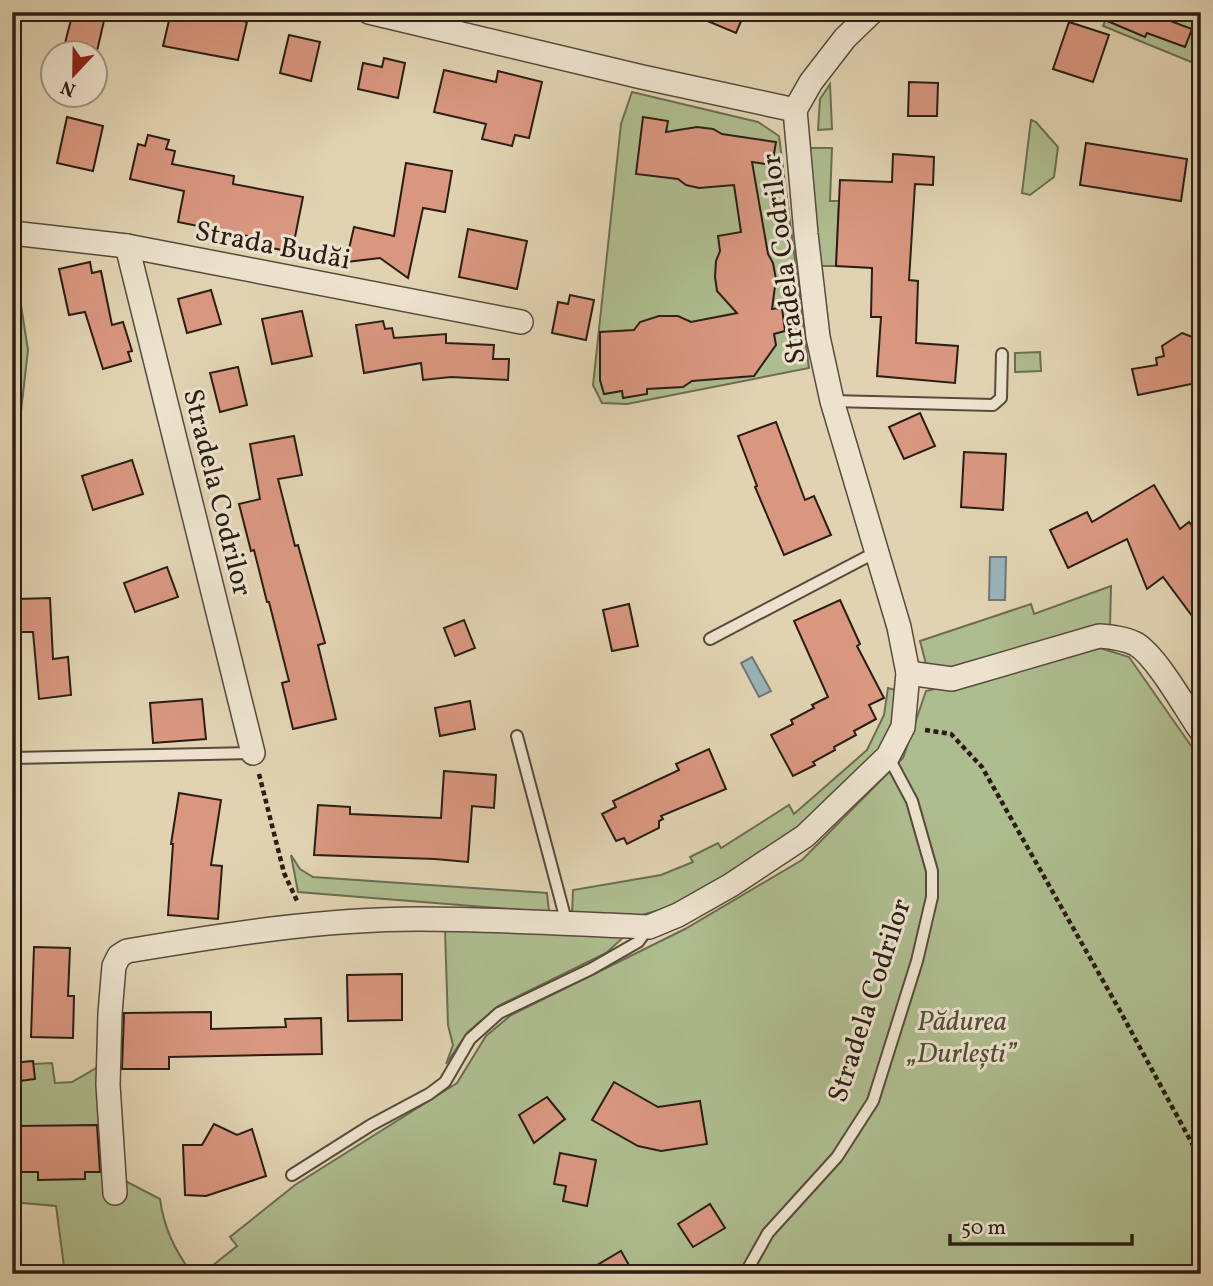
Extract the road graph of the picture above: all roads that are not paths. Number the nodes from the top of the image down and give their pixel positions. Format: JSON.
{"nodes":[{"id":1,"x":369,"y":12,"type":"edge"},
{"id":2,"x":872,"y":12,"type":"edge"},
{"id":3,"x":795,"y":110,"type":"junction"},
{"id":4,"x":12,"y":233,"type":"edge"},
{"id":5,"x":127,"y":246,"type":"junction"},
{"id":6,"x":521,"y":323,"type":"dead end"},
{"id":7,"x":1002,"y":354,"type":"dead end"},
{"id":8,"x":832,"y":401,"type":"junction"},
{"id":9,"x":878,"y":551,"type":"junction"},
{"id":10,"x":710,"y":639,"type":"dead end"},
{"id":11,"x":908,"y":673,"type":"junction"},
{"id":12,"x":1201,"y":731,"type":"edge"},
{"id":13,"x":517,"y":736,"type":"dead end"},
{"id":14,"x":253,"y":753,"type":"joint"},
{"id":15,"x":888,"y":756,"type":"junction"},
{"id":16,"x":12,"y":758,"type":"edge"},
{"id":17,"x":567,"y":924,"type":"junction"},
{"id":18,"x":649,"y":927,"type":"junction"},
{"id":19,"x":292,"y":1175,"type":"dead end"},
{"id":20,"x":115,"y":1193,"type":"dead end"},
{"id":21,"x":745,"y":1274,"type":"edge"}],
"edges":[{"from":1,"to":3,"type":"street"},
{"from":2,"to":3,"type":"street"},
{"from":3,"to":8,"type":"street","name":"Stradela Codrilor"},
{"from":4,"to":5,"type":"street","name":"Strada Budăi"},
{"from":5,"to":6,"type":"street","name":"Strada Budăi"},
{"from":5,"to":14,"type":"street","name":"Stradela Codrilor"},
{"from":7,"to":8,"type":"lane"},
{"from":8,"to":9,"type":"street","name":"Stradela Codrilor"},
{"from":9,"to":10,"type":"lane"},
{"from":9,"to":11,"type":"street","name":"Stradela Codrilor"},
{"from":11,"to":12,"type":"street"},
{"from":11,"to":15,"type":"street","name":"Stradela Codrilor"},
{"from":13,"to":17,"type":"lane"},
{"from":14,"to":16,"type":"lane"},
{"from":15,"to":18,"type":"street","name":"Stradela Codrilor"},
{"from":15,"to":21,"type":"lane","name":"Stradela Codrilor"},
{"from":17,"to":18,"type":"street","name":"Stradela Codrilor"},
{"from":17,"to":20,"type":"street","name":"Stradela Codrilor"},
{"from":18,"to":19,"type":"lane","name":"Stradela Codrilor"}]}
